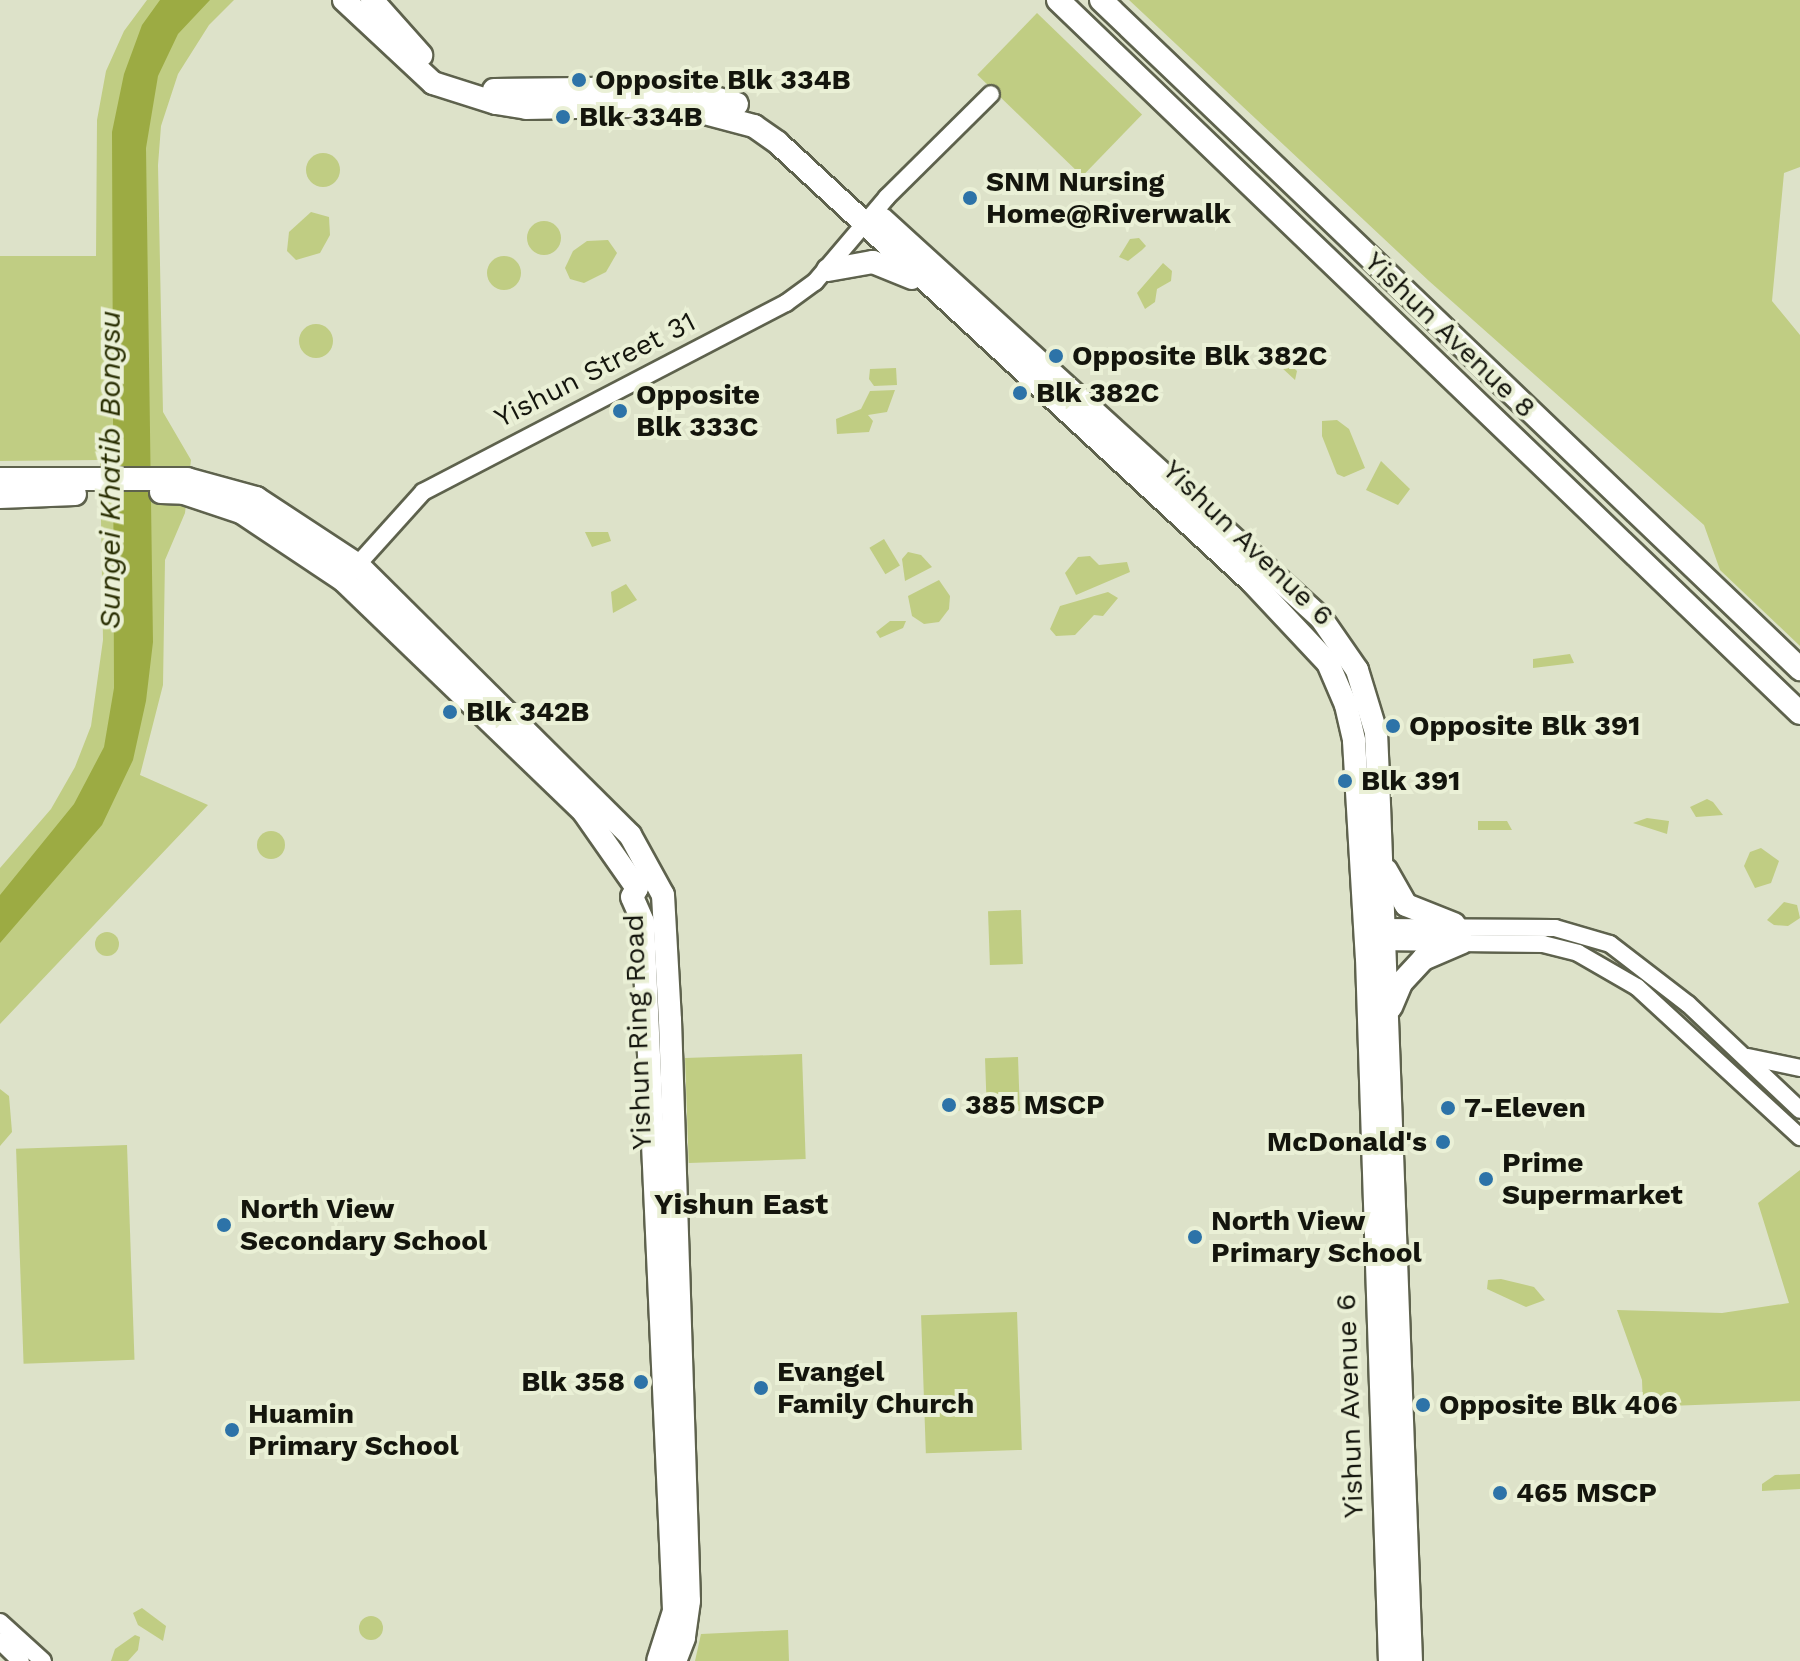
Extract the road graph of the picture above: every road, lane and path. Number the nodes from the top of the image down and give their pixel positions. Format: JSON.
{"nodes":[{"id":1,"x":344,"y":0,"type":"edge"},
{"id":2,"x":372,"y":0,"type":"edge"},
{"id":3,"x":1058,"y":0,"type":"edge"},
{"id":4,"x":1101,"y":0,"type":"edge"},
{"id":5,"x":991,"y":94,"type":"dead end"},
{"id":6,"x":869,"y":218,"type":"junction"},
{"id":7,"x":828,"y":270,"type":"junction"},
{"id":8,"x":931,"y":286,"type":"junction"},
{"id":9,"x":1106,"y":436,"type":"junction"},
{"id":10,"x":0,"y":479,"type":"edge"},
{"id":11,"x":104,"y":486,"type":"junction"},
{"id":12,"x":0,"y":497,"type":"edge"},
{"id":13,"x":350,"y":573,"type":"junction"},
{"id":14,"x":1800,"y":669,"type":"edge"},
{"id":15,"x":1800,"y":713,"type":"edge"},
{"id":16,"x":1382,"y":858,"type":"junction"},
{"id":17,"x":1459,"y":933,"type":"junction"},
{"id":18,"x":1375,"y":934,"type":"junction"},
{"id":19,"x":1390,"y":1011,"type":"junction"},
{"id":20,"x":1743,"y":1056,"type":"junction"},
{"id":21,"x":1800,"y":1068,"type":"edge"},
{"id":22,"x":1797,"y":1101,"type":"edge"},
{"id":23,"x":1776,"y":1115,"type":"junction"},
{"id":24,"x":1796,"y":1128,"type":"edge"},
{"id":25,"x":670,"y":1356,"type":"junction"},
{"id":26,"x":1409,"y":1579,"type":"junction"},
{"id":27,"x":0,"y":1622,"type":"edge"},
{"id":28,"x":1389,"y":1626,"type":"junction"},
{"id":29,"x":0,"y":1641,"type":"edge"},
{"id":30,"x":21,"y":1661,"type":"edge"},
{"id":31,"x":43,"y":1661,"type":"edge"},
{"id":32,"x":658,"y":1661,"type":"edge"},
{"id":33,"x":675,"y":1661,"type":"edge"},
{"id":34,"x":1390,"y":1661,"type":"edge"},
{"id":35,"x":1411,"y":1661,"type":"edge"}],
"edges":[{"from":1,"to":6,"type":"main road","name":"Yishun Avenue 6"},
{"from":2,"to":6,"type":"main road","name":"Yishun Avenue 6"},
{"from":3,"to":15,"type":"main road","name":"Yishun Avenue 8"},
{"from":4,"to":14,"type":"main road","name":"Yishun Avenue 8"},
{"from":5,"to":6,"type":"street","name":"Yishun Street 31"},
{"from":6,"to":7,"type":"street","name":"Yishun Street 31"},
{"from":6,"to":8,"type":"main road","name":"Yishun Avenue 6"},
{"from":6,"to":9,"type":"main road","name":"Yishun Avenue 6"},
{"from":7,"to":8,"type":"main road"},
{"from":7,"to":13,"type":"street","name":"Yishun Street 31"},
{"from":8,"to":9,"type":"main road","name":"Yishun Avenue 6"},
{"from":9,"to":16,"type":"main road","name":"Yishun Avenue 6"},
{"from":9,"to":18,"type":"main road","name":"Yishun Avenue 6"},
{"from":10,"to":11,"type":"main road","name":"Yishun Ring Road"},
{"from":11,"to":12,"type":"main road","name":"Yishun Ring Road"},
{"from":11,"to":13,"type":"main road","name":"Yishun Ring Road"},
{"from":13,"to":25,"type":"main road","name":"Yishun Ring Road"},
{"from":16,"to":17,"type":"main road"},
{"from":16,"to":18,"type":"main road","name":"Yishun Avenue 6"},
{"from":17,"to":18,"type":"street"},
{"from":17,"to":19,"type":"main road"},
{"from":17,"to":20,"type":"street"},
{"from":17,"to":23,"type":"street"},
{"from":18,"to":19,"type":"main road","name":"Yishun Avenue 6"},
{"from":18,"to":28,"type":"main road","name":"Yishun Avenue 6"},
{"from":19,"to":26,"type":"main road","name":"Yishun Avenue 6"},
{"from":20,"to":21,"type":"street"},
{"from":20,"to":22,"type":"street"},
{"from":22,"to":23,"type":"street"},
{"from":23,"to":24,"type":"street"},
{"from":25,"to":32,"type":"main road","name":"Yishun Ring Road"},
{"from":25,"to":33,"type":"main road","name":"Yishun Ring Road"},
{"from":26,"to":28,"type":"main road"},
{"from":26,"to":35,"type":"main road","name":"Yishun Avenue 6"},
{"from":27,"to":31,"type":"street"},
{"from":28,"to":34,"type":"main road","name":"Yishun Avenue 6"},
{"from":29,"to":30,"type":"street"}]}
